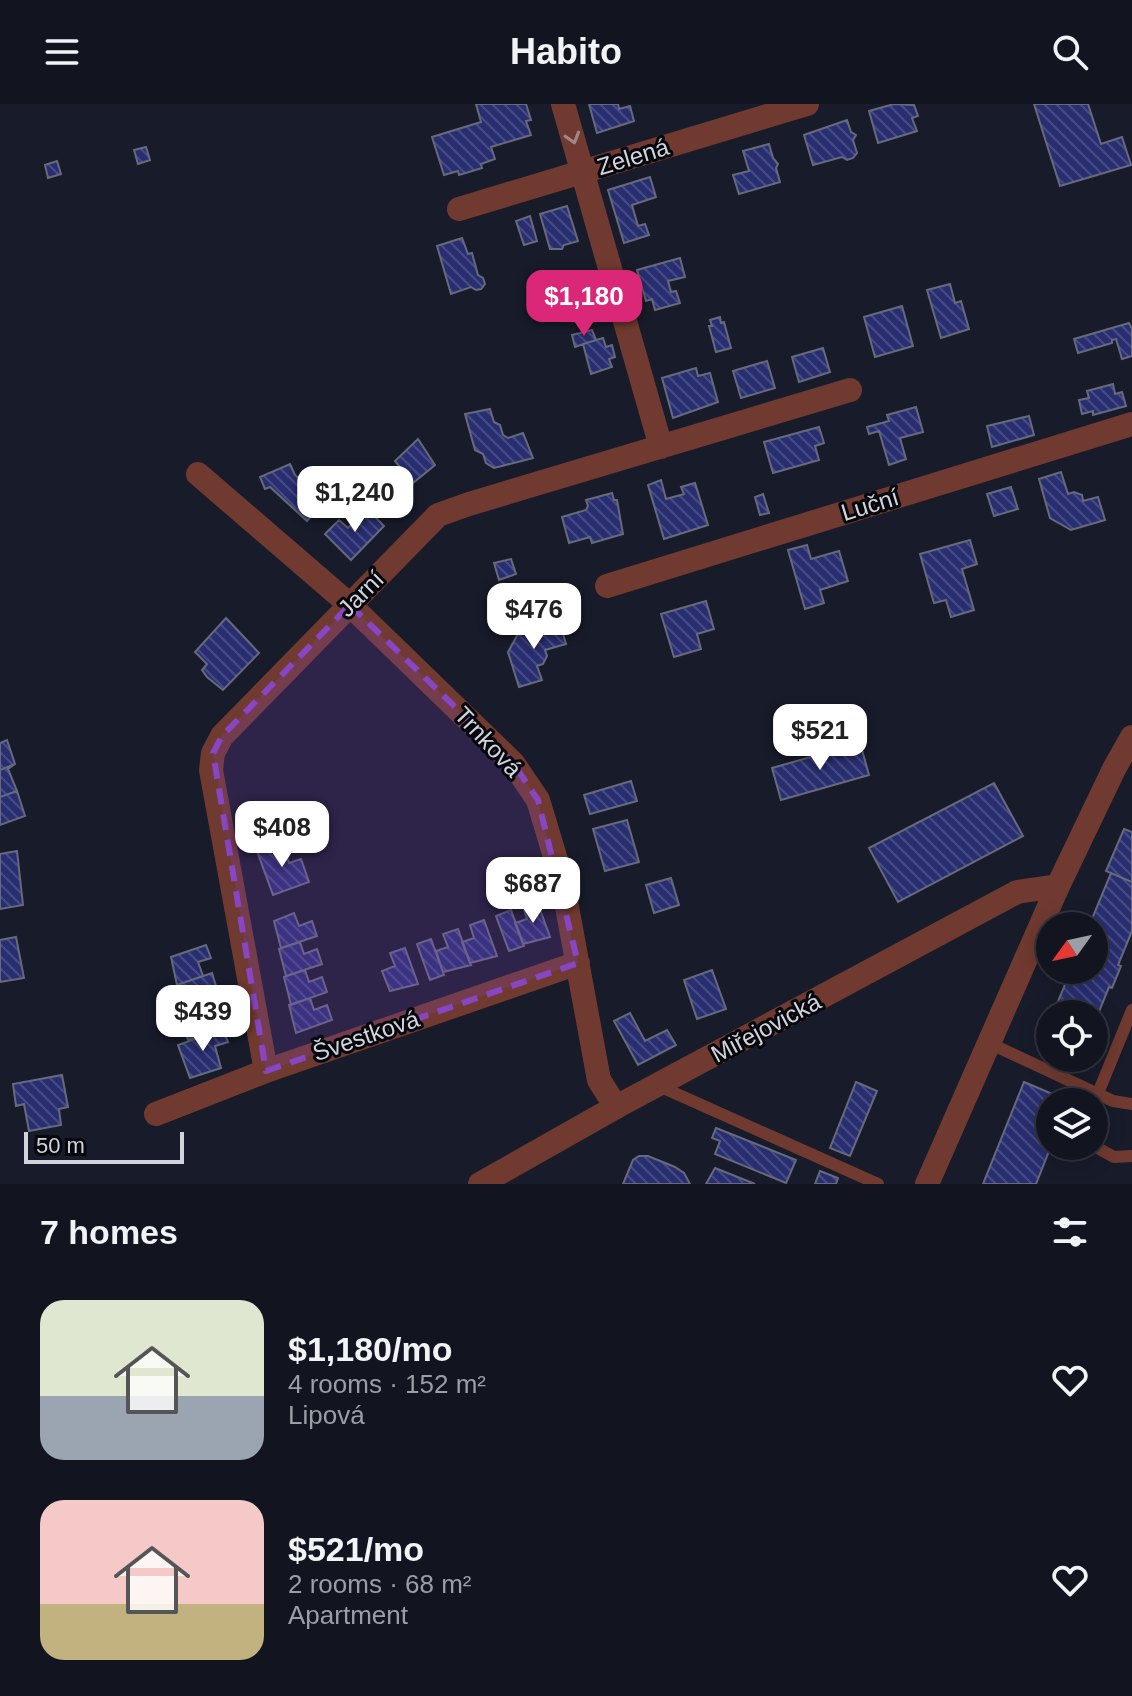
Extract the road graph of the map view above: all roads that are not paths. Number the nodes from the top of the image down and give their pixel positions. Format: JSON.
{"nodes":[{"id":1,"x":563,"y":104,"type":"edge"},
{"id":2,"x":807,"y":104,"type":"edge"},
{"id":3,"x":583,"y":172,"type":"junction"},
{"id":4,"x":459,"y":209,"type":"dead end"},
{"id":5,"x":850,"y":390,"type":"dead end"},
{"id":6,"x":1132,"y":424,"type":"edge"},
{"id":7,"x":661,"y":447,"type":"junction"},
{"id":8,"x":198,"y":474,"type":"dead end"},
{"id":9,"x":607,"y":586,"type":"dead end"},
{"id":10,"x":350,"y":605,"type":"junction"},
{"id":11,"x":1132,"y":737,"type":"edge"},
{"id":12,"x":1123,"y":773,"type":"edge"},
{"id":13,"x":1058,"y":886,"type":"junction"},
{"id":14,"x":578,"y":963,"type":"junction"},
{"id":15,"x":1132,"y":1010,"type":"edge"},
{"id":16,"x":989,"y":1043,"type":"junction"},
{"id":17,"x":266,"y":1071,"type":"junction"},
{"id":18,"x":659,"y":1086,"type":"junction"},
{"id":19,"x":1077,"y":1088,"type":"edge"},
{"id":20,"x":1100,"y":1088,"type":"edge"},
{"id":21,"x":1108,"y":1099,"type":"edge"},
{"id":22,"x":1131,"y":1102,"type":"edge"},
{"id":23,"x":616,"y":1107,"type":"junction"},
{"id":24,"x":156,"y":1114,"type":"dead end"},
{"id":25,"x":1108,"y":1154,"type":"edge"},
{"id":26,"x":1132,"y":1156,"type":"edge"},
{"id":27,"x":480,"y":1184,"type":"edge"},
{"id":28,"x":878,"y":1184,"type":"edge"},
{"id":29,"x":927,"y":1184,"type":"edge"}],
"edges":[{"from":1,"to":3,"type":"street","one_way":true},
{"from":2,"to":3,"type":"street","name":"Zelená"},
{"from":3,"to":4,"type":"street","name":"Zelená"},
{"from":3,"to":7,"type":"street"},
{"from":5,"to":7,"type":"street","name":"Jarní"},
{"from":6,"to":9,"type":"street","name":"Luční"},
{"from":7,"to":10,"type":"street","name":"Jarní"},
{"from":8,"to":10,"type":"street","name":"Trnková"},
{"from":10,"to":14,"type":"street","name":"Trnková"},
{"from":10,"to":17,"type":"street","name":"Jarní"},
{"from":11,"to":12,"type":"street"},
{"from":12,"to":13,"type":"street"},
{"from":13,"to":16,"type":"street"},
{"from":13,"to":18,"type":"street","name":"Miřejovická"},
{"from":14,"to":17,"type":"street","name":"Švestková"},
{"from":14,"to":23,"type":"street","name":"Trnková"},
{"from":15,"to":20,"type":"lane"},
{"from":16,"to":19,"type":"lane"},
{"from":16,"to":29,"type":"street"},
{"from":17,"to":24,"type":"street","name":"Švestková"},
{"from":18,"to":23,"type":"street","name":"Miřejovická"},
{"from":18,"to":28,"type":"lane"},
{"from":21,"to":22,"type":"lane"},
{"from":23,"to":27,"type":"street","name":"Miřejovická"},
{"from":25,"to":26,"type":"lane"}]}
